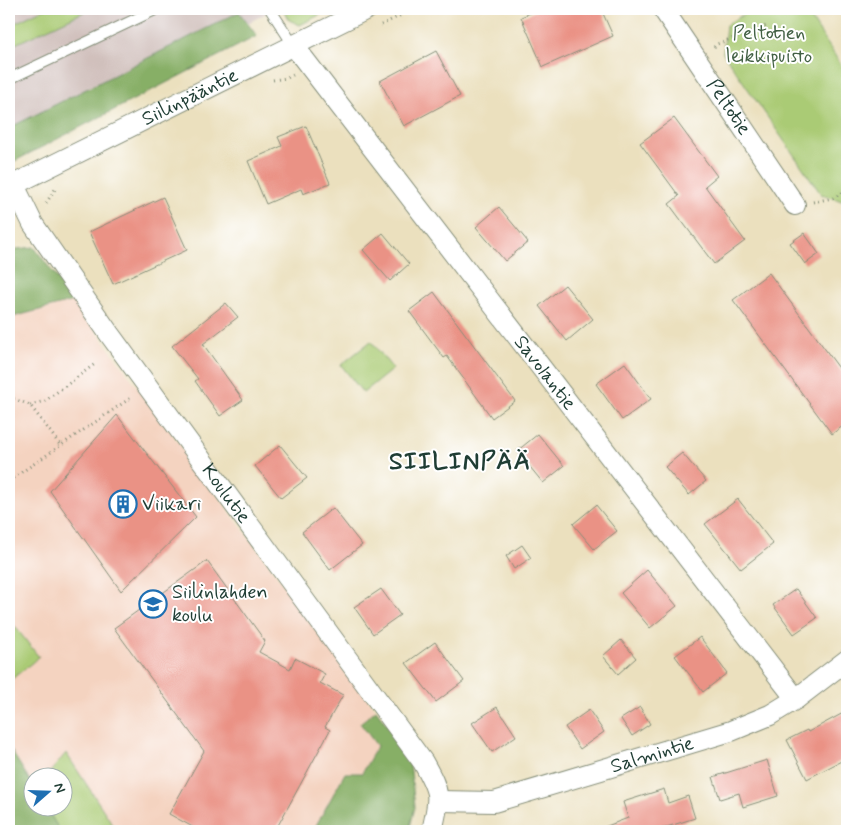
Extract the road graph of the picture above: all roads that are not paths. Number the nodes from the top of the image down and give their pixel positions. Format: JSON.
{"nodes":[{"id":1,"x":157,"y":9,"type":"edge"},
{"id":2,"x":270,"y":9,"type":"edge"},
{"id":3,"x":367,"y":9,"type":"edge"},
{"id":4,"x":663,"y":9,"type":"edge"},
{"id":5,"x":294,"y":46,"type":"junction"},
{"id":6,"x":9,"y":79,"type":"edge"},
{"id":7,"x":11,"y":186,"type":"edge"},
{"id":8,"x":795,"y":205,"type":"road end"},
{"id":9,"x":847,"y":660,"type":"edge"},
{"id":10,"x":796,"y":699,"type":"junction"},
{"id":11,"x":439,"y":801,"type":"junction"},
{"id":12,"x":432,"y":831,"type":"edge"}],
"edges":[{"from":1,"to":6,"type":"lane"},
{"from":2,"to":5,"type":"lane"},
{"from":3,"to":5,"type":"street","name":"Siilinpääntie"},
{"from":4,"to":8,"type":"street","name":"Peltotie"},
{"from":5,"to":7,"type":"street","name":"Siilinpääntie"},
{"from":5,"to":10,"type":"street","name":"Savolantie"},
{"from":7,"to":11,"type":"street","name":"Koulutie"},
{"from":9,"to":10,"type":"street","name":"Salmintie"},
{"from":10,"to":11,"type":"street","name":"Salmintie"},
{"from":11,"to":12,"type":"street"}]}
